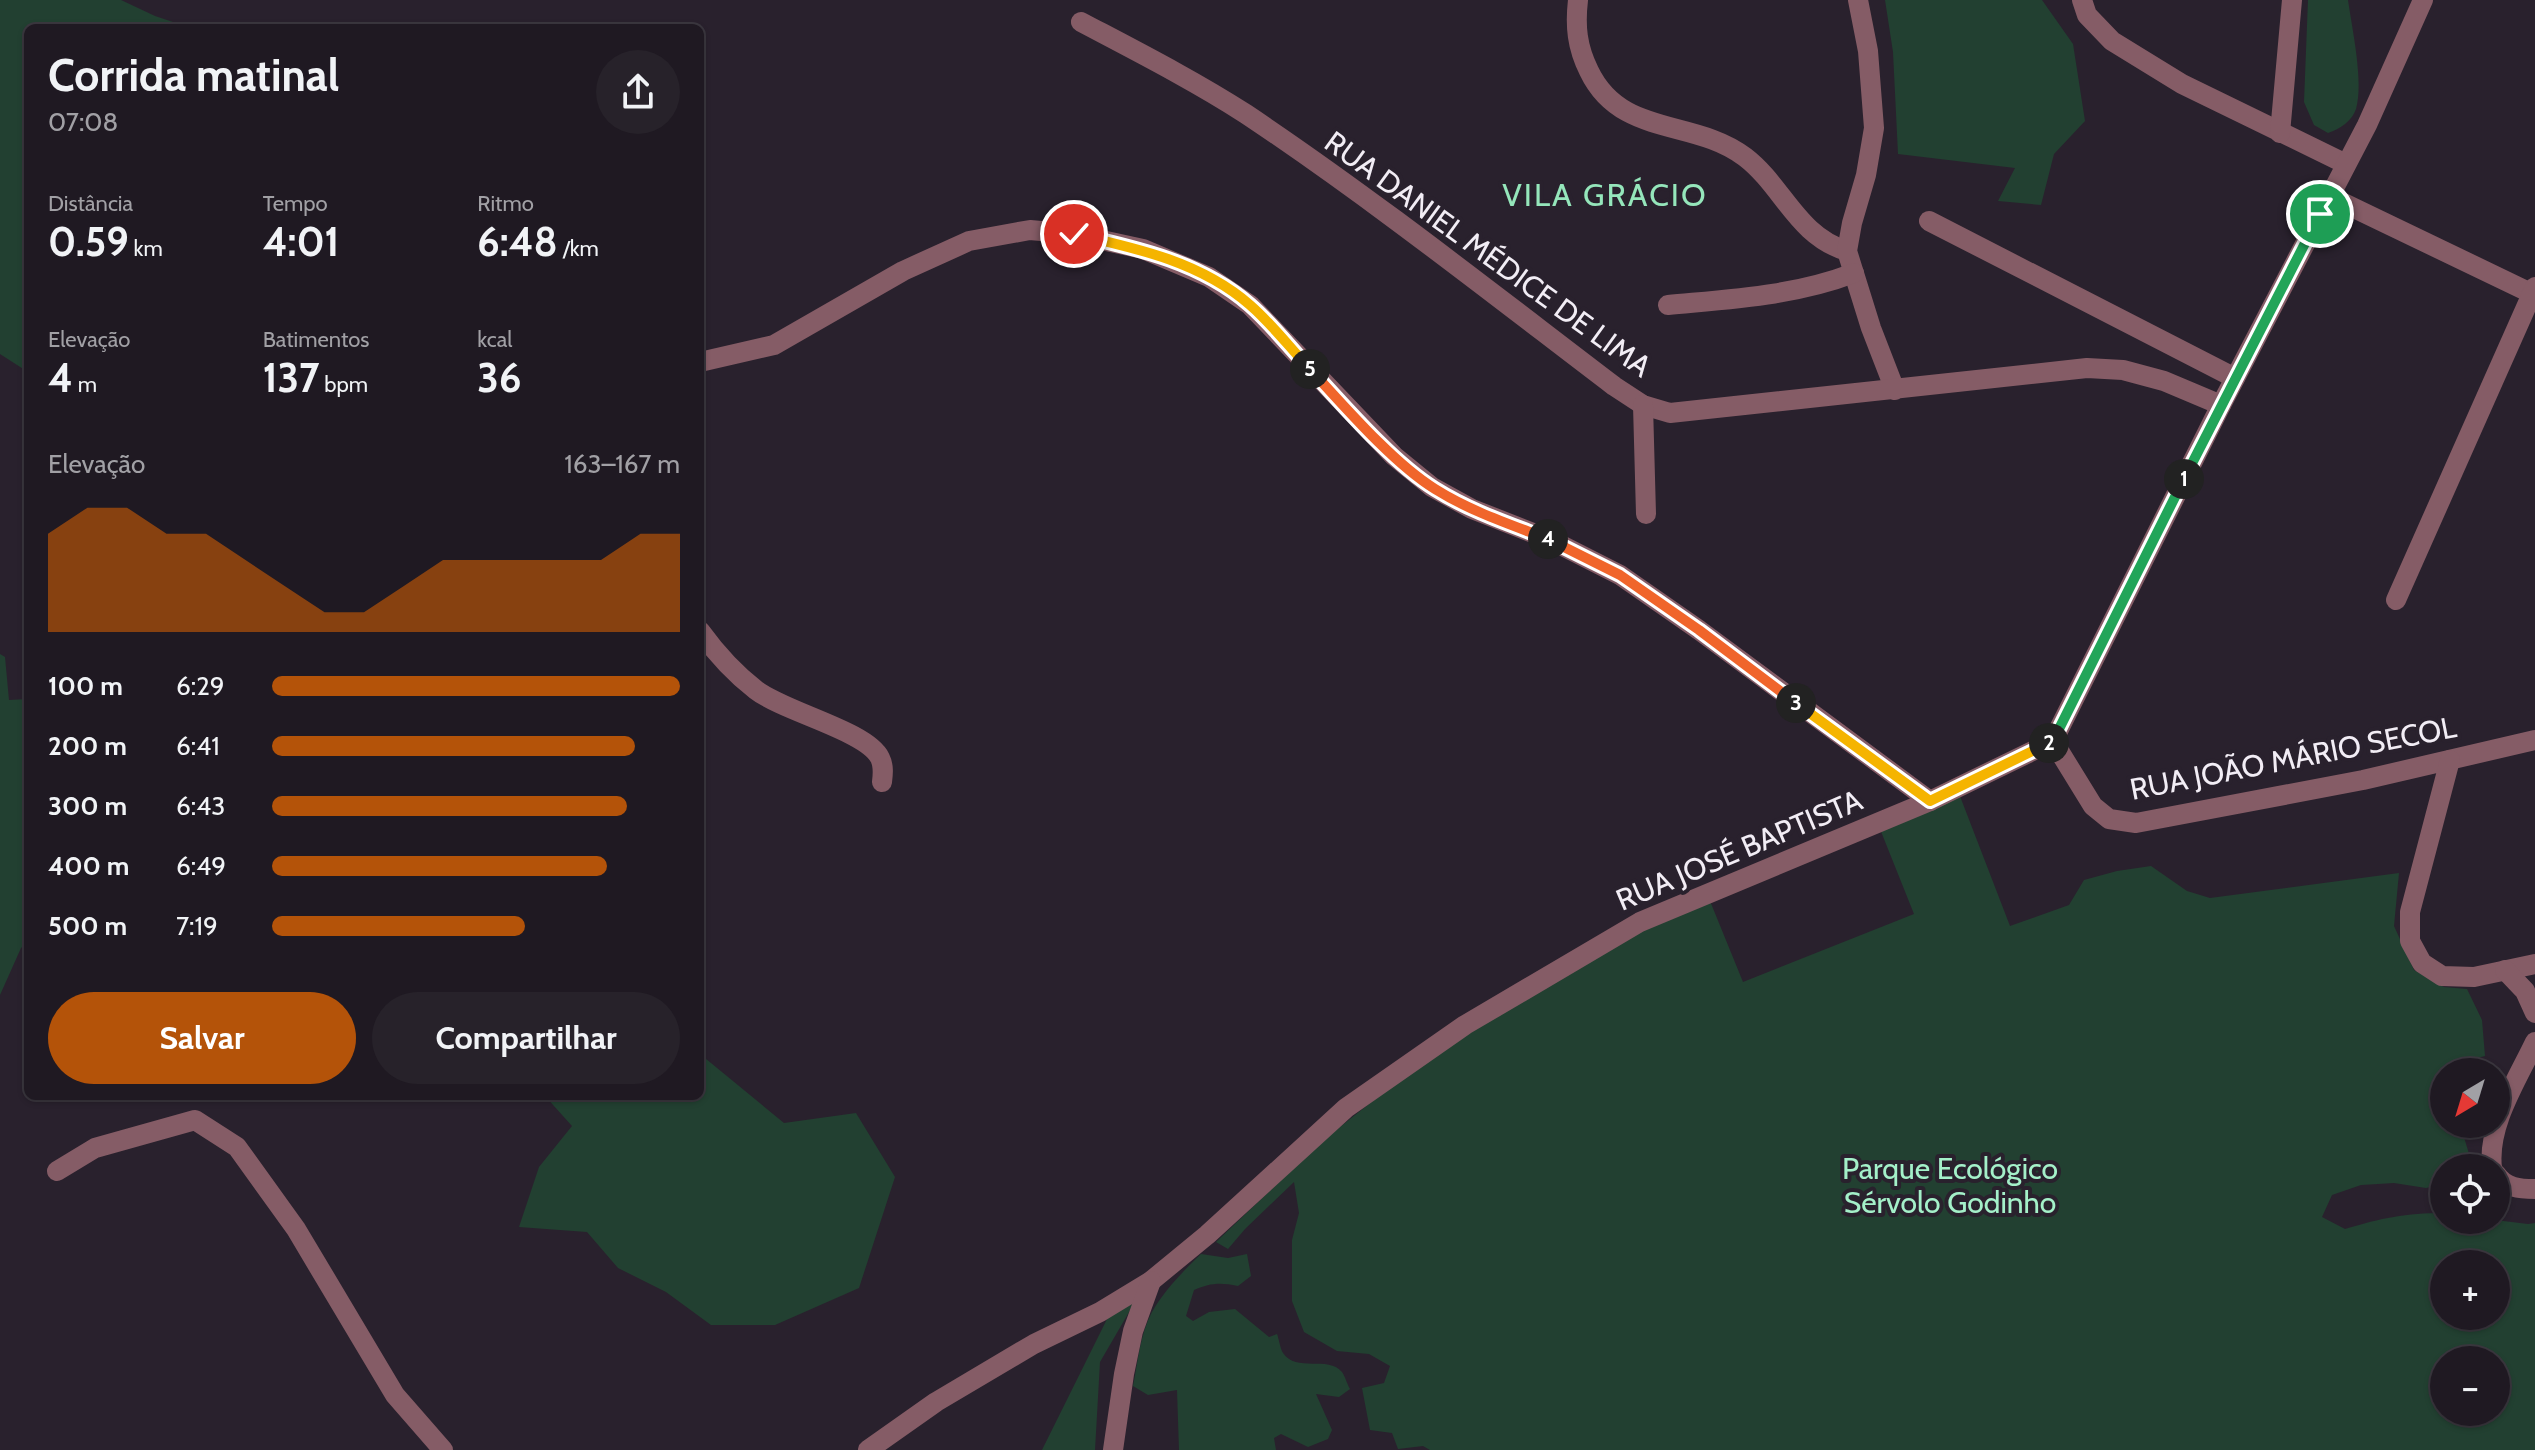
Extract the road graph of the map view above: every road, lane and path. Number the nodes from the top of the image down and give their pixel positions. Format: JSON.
{"nodes":[{"id":1,"x":1578,"y":0,"type":"edge"},
{"id":2,"x":1858,"y":0,"type":"edge"},
{"id":3,"x":2082,"y":0,"type":"edge"},
{"id":4,"x":2292,"y":0,"type":"edge"},
{"id":5,"x":2423,"y":0,"type":"edge"},
{"id":6,"x":1081,"y":22,"type":"dead end"},
{"id":7,"x":2280,"y":133,"type":"junction"},
{"id":8,"x":2346,"y":164,"type":"junction"},
{"id":9,"x":2329,"y":196,"type":"junction"},
{"id":10,"x":1929,"y":221,"type":"dead end"},
{"id":11,"x":1847,"y":251,"type":"junction"},
{"id":12,"x":1854,"y":273,"type":"junction"},
{"id":13,"x":2534,"y":292,"type":"edge"},
{"id":14,"x":1668,"y":305,"type":"dead end"},
{"id":15,"x":704,"y":361,"type":"edge"},
{"id":16,"x":2235,"y":378,"type":"junction"},
{"id":17,"x":1895,"y":390,"type":"junction"},
{"id":18,"x":1643,"y":405,"type":"junction"},
{"id":19,"x":2221,"y":405,"type":"junction"},
{"id":20,"x":1646,"y":514,"type":"dead end"},
{"id":21,"x":2396,"y":600,"type":"dead end"},
{"id":22,"x":704,"y":637,"type":"edge"},
{"id":23,"x":2535,"y":740,"type":"edge"},
{"id":24,"x":2053,"y":741,"type":"junction"},
{"id":25,"x":2450,"y":760,"type":"junction"},
{"id":26,"x":882,"y":782,"type":"dead end"},
{"id":27,"x":1930,"y":801,"type":"junction"},
{"id":28,"x":2535,"y":964,"type":"edge"},
{"id":29,"x":2505,"y":970,"type":"junction"},
{"id":30,"x":2535,"y":1013,"type":"edge"},
{"id":31,"x":2535,"y":1042,"type":"edge"},
{"id":32,"x":2491,"y":1154,"type":"edge"},
{"id":33,"x":57,"y":1171,"type":"dead end"},
{"id":34,"x":2510,"y":1186,"type":"edge"},
{"id":35,"x":2535,"y":1189,"type":"edge"},
{"id":36,"x":1151,"y":1281,"type":"junction"},
{"id":37,"x":443,"y":1450,"type":"edge"},
{"id":38,"x":868,"y":1450,"type":"edge"},
{"id":39,"x":1113,"y":1450,"type":"edge"}],
"edges":[{"from":1,"to":11,"type":"street"},
{"from":2,"to":11,"type":"street"},
{"from":3,"to":7,"type":"street"},
{"from":4,"to":7,"type":"street"},
{"from":5,"to":8,"type":"street"},
{"from":6,"to":18,"type":"street","name":"RUA DANIEL MÉDICE DE LIMA"},
{"from":7,"to":8,"type":"street"},
{"from":8,"to":9,"type":"street"},
{"from":9,"to":13,"type":"street"},
{"from":9,"to":16,"type":"street"},
{"from":10,"to":16,"type":"street"},
{"from":11,"to":12,"type":"street"},
{"from":12,"to":14,"type":"street"},
{"from":12,"to":17,"type":"street"},
{"from":13,"to":21,"type":"street"},
{"from":15,"to":27,"type":"street"},
{"from":16,"to":19,"type":"street"},
{"from":17,"to":18,"type":"street","name":"RUA DANIEL MÉDICE DE LIMA"},
{"from":17,"to":19,"type":"street","name":"RUA DANIEL MÉDICE DE LIMA"},
{"from":18,"to":20,"type":"street"},
{"from":19,"to":24,"type":"street"},
{"from":22,"to":26,"type":"street"},
{"from":23,"to":25,"type":"street","name":"RUA JOÃO MÁRIO SECOL"},
{"from":24,"to":25,"type":"street","name":"RUA JOÃO MÁRIO SECOL"},
{"from":24,"to":27,"type":"street","name":"RUA JOSÉ BAPTISTA"},
{"from":25,"to":29,"type":"street"},
{"from":27,"to":36,"type":"street","name":"RUA JOSÉ BAPTISTA"},
{"from":28,"to":29,"type":"street"},
{"from":29,"to":30,"type":"street"},
{"from":31,"to":32,"type":"street"},
{"from":33,"to":37,"type":"street"},
{"from":34,"to":35,"type":"street"},
{"from":36,"to":38,"type":"street","name":"RUA JOSÉ BAPTISTA"},
{"from":36,"to":39,"type":"street"}]}
